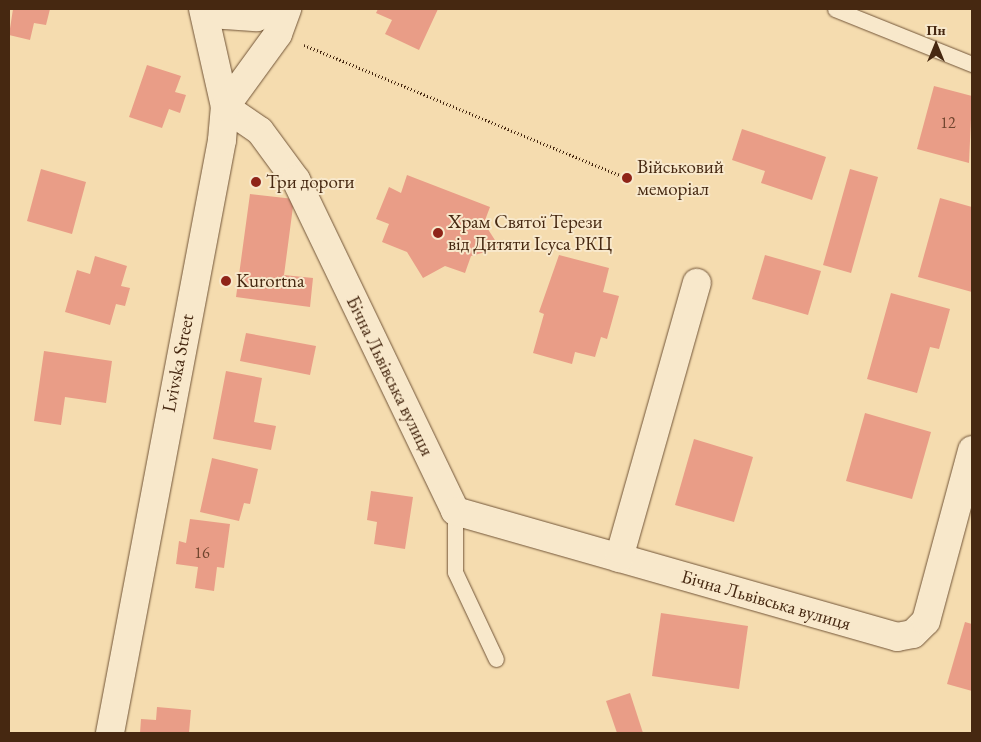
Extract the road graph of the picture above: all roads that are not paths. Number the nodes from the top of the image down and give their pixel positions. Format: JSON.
{"nodes":[{"id":1,"x":204,"y":9,"type":"edge"},
{"id":2,"x":218,"y":9,"type":"edge"},
{"id":3,"x":287,"y":9,"type":"edge"},
{"id":4,"x":834,"y":9,"type":"edge"},
{"id":5,"x":274,"y":22,"type":"edge"},
{"id":6,"x":972,"y":64,"type":"edge"},
{"id":7,"x":225,"y":107,"type":"junction"},
{"id":8,"x":697,"y":283,"type":"dead end"},
{"id":9,"x":972,"y":450,"type":"edge"},
{"id":10,"x":455,"y":511,"type":"junction"},
{"id":11,"x":619,"y":558,"type":"junction"},
{"id":12,"x":496,"y":660,"type":"dead end"},
{"id":13,"x":110,"y":733,"type":"edge"}],
"edges":[{"from":1,"to":7,"type":"street"},
{"from":2,"to":5,"type":"street"},
{"from":3,"to":5,"type":"street"},
{"from":4,"to":6,"type":"lane"},
{"from":5,"to":7,"type":"street"},
{"from":7,"to":10,"type":"street","name":"Бічна Львівська вулиця"},
{"from":7,"to":13,"type":"street","name":"Lvivska Street"},
{"from":8,"to":11,"type":"street"},
{"from":9,"to":11,"type":"street","name":"Бічна Львівська вулиця"},
{"from":10,"to":11,"type":"street","name":"Бічна Львівська вулиця"},
{"from":10,"to":12,"type":"lane"}]}
